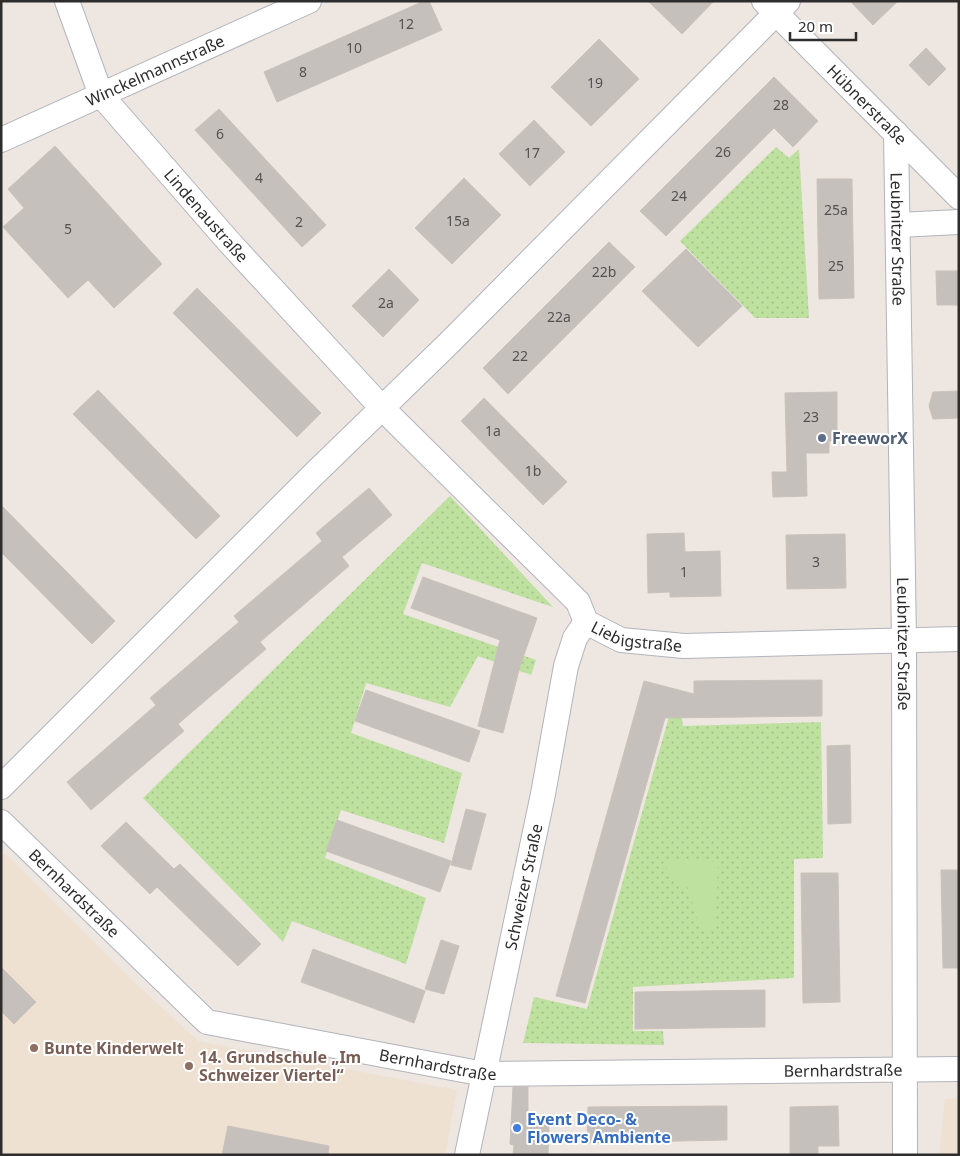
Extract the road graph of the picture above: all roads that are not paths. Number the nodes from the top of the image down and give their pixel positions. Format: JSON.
{"nodes":[{"id":1,"x":67,"y":1,"type":"edge"},
{"id":2,"x":309,"y":1,"type":"edge"},
{"id":3,"x":776,"y":5,"type":"edge"},
{"id":4,"x":100,"y":95,"type":"junction"},
{"id":5,"x":896,"y":133,"type":"junction"},
{"id":6,"x":1,"y":140,"type":"edge"},
{"id":7,"x":959,"y":197,"type":"edge"},
{"id":8,"x":959,"y":222,"type":"edge"},
{"id":9,"x":898,"y":225,"type":"junction"},
{"id":10,"x":382,"y":408,"type":"junction"},
{"id":11,"x":586,"y":622,"type":"junction"},
{"id":12,"x":959,"y":639,"type":"edge"},
{"id":13,"x":904,"y":640,"type":"junction"},
{"id":14,"x":1,"y":786,"type":"edge"},
{"id":15,"x":1,"y":822,"type":"edge"},
{"id":16,"x":906,"y":1069,"type":"junction"},
{"id":17,"x":959,"y":1069,"type":"edge"},
{"id":18,"x":484,"y":1074,"type":"junction"},
{"id":19,"x":467,"y":1155,"type":"edge"},
{"id":20,"x":905,"y":1155,"type":"edge"}],
"edges":[{"from":1,"to":4,"type":"street","name":"Lindenaustraße"},
{"from":2,"to":4,"type":"street","name":"Winckelmannstraße"},
{"from":3,"to":5,"type":"street","name":"Hübnerstraße"},
{"from":3,"to":10,"type":"street"},
{"from":4,"to":6,"type":"street","name":"Winckelmannstraße"},
{"from":4,"to":10,"type":"street","name":"Lindenaustraße"},
{"from":5,"to":7,"type":"street","name":"Hübnerstraße"},
{"from":5,"to":9,"type":"street","name":"Leubnitzer Straße"},
{"from":8,"to":9,"type":"street"},
{"from":9,"to":13,"type":"street","name":"Leubnitzer Straße"},
{"from":10,"to":11,"type":"street","name":"Liebigstraße"},
{"from":10,"to":14,"type":"street"},
{"from":11,"to":13,"type":"street","name":"Liebigstraße"},
{"from":11,"to":18,"type":"street","name":"Schweizer Straße"},
{"from":12,"to":13,"type":"street","name":"Liebigstraße"},
{"from":13,"to":16,"type":"street","name":"Leubnitzer Straße"},
{"from":15,"to":18,"type":"street","name":"Bernhardstraße"},
{"from":16,"to":17,"type":"street","name":"Bernhardstraße"},
{"from":16,"to":18,"type":"street","name":"Bernhardstraße"},
{"from":16,"to":20,"type":"street","name":"Leubnitzer Straße"},
{"from":18,"to":19,"type":"street","name":"Schweizer Straße"}]}
